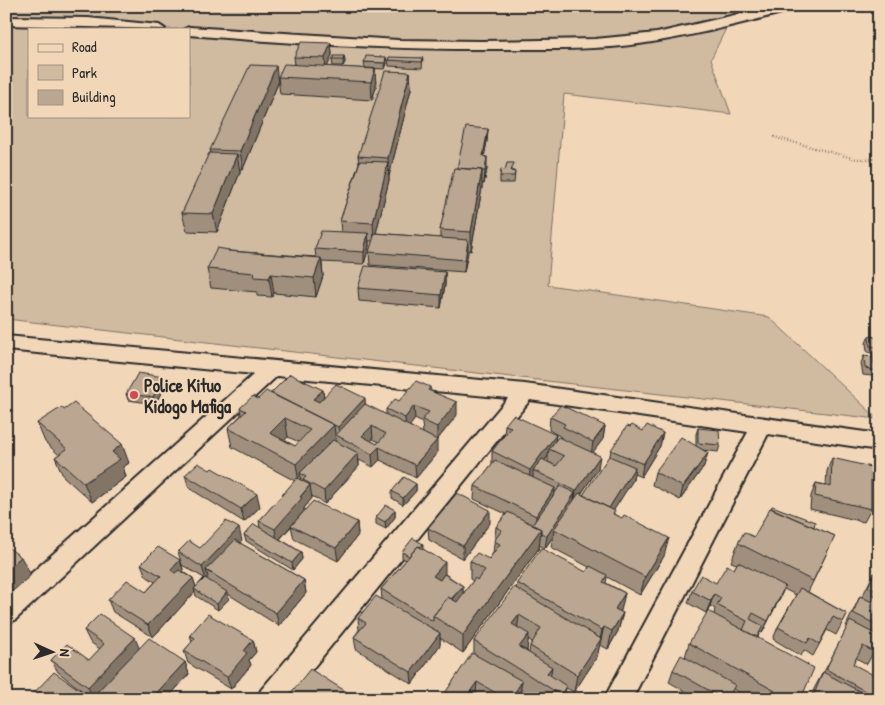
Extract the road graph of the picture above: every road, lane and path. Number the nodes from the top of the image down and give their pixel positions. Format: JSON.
{"nodes":[{"id":1,"x":792,"y":6,"type":"edge"},
{"id":2,"x":6,"y":21,"type":"edge"},
{"id":3,"x":149,"y":28,"type":"edge"},
{"id":4,"x":190,"y":31,"type":"edge"},
{"id":5,"x":774,"y":137,"type":"dead end"},
{"id":6,"x":879,"y":159,"type":"edge"},
{"id":7,"x":6,"y":343,"type":"edge"},
{"id":8,"x":272,"y":369,"type":"junction"},
{"id":9,"x":525,"y":392,"type":"junction"},
{"id":10,"x":762,"y":426,"type":"junction"},
{"id":11,"x":879,"y":442,"type":"edge"},
{"id":12,"x":6,"y":612,"type":"edge"},
{"id":13,"x":271,"y":699,"type":"edge"},
{"id":14,"x":618,"y":699,"type":"edge"}],
"edges":[{"from":1,"to":4,"type":"street"},
{"from":2,"to":3,"type":"street"},
{"from":5,"to":6,"type":"path"},
{"from":7,"to":8,"type":"street"},
{"from":8,"to":9,"type":"street"},
{"from":8,"to":12,"type":"street"},
{"from":9,"to":10,"type":"street"},
{"from":9,"to":13,"type":"street"},
{"from":10,"to":11,"type":"street"},
{"from":10,"to":14,"type":"street"}]}
